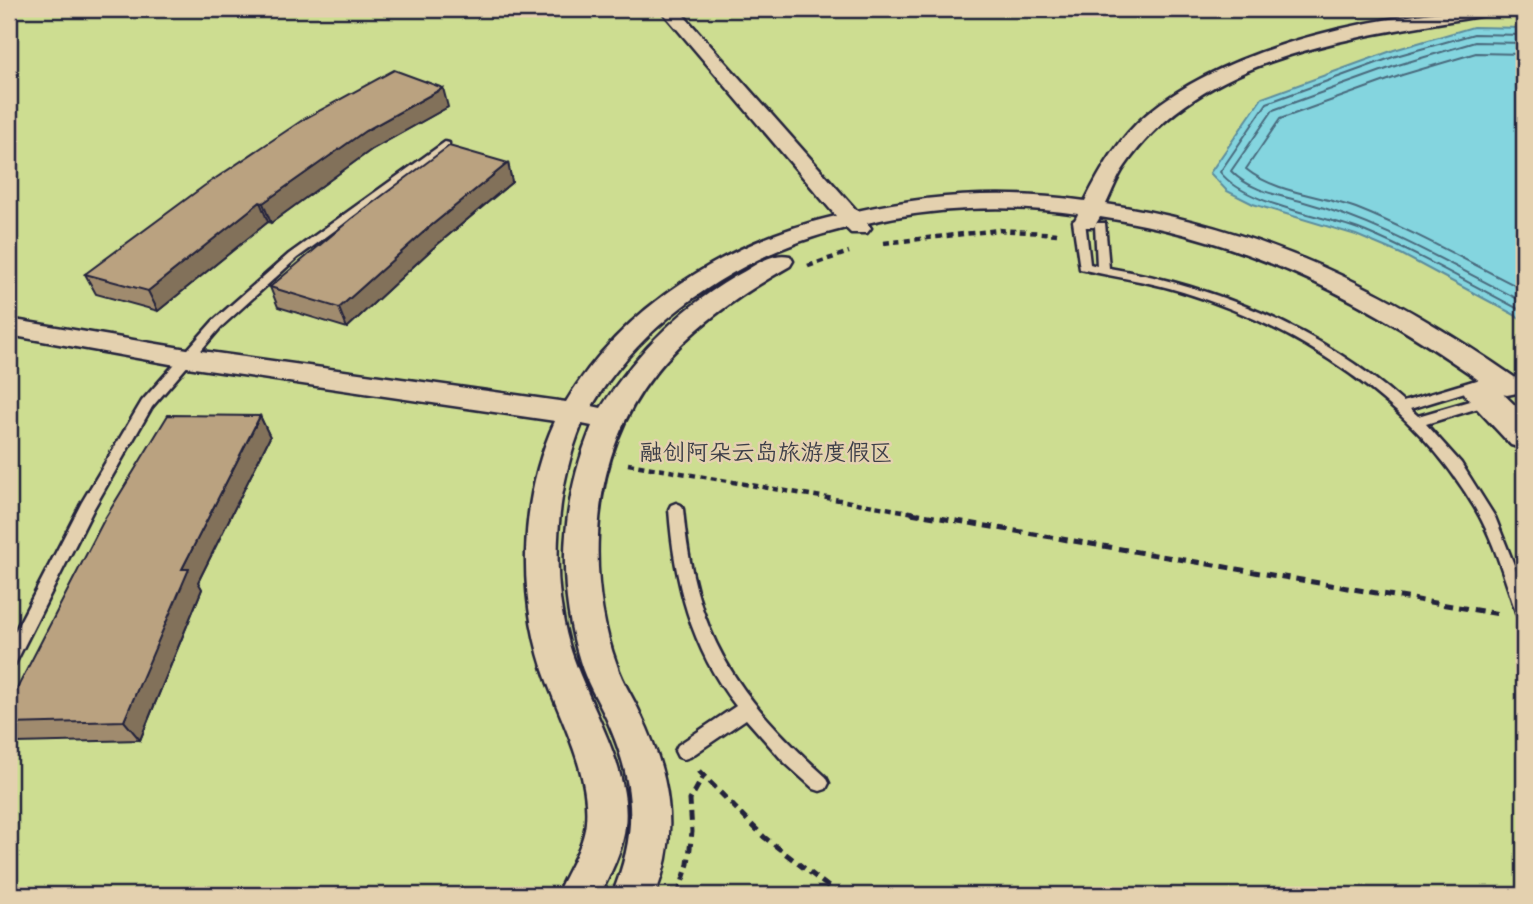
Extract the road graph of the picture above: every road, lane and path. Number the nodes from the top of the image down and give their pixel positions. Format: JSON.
{"nodes":[{"id":1,"x":669,"y":9,"type":"edge"},
{"id":2,"x":1492,"y":9,"type":"edge"},
{"id":3,"x":445,"y":145,"type":"edge"},
{"id":4,"x":1088,"y":222,"type":"junction"},
{"id":5,"x":862,"y":235,"type":"junction"},
{"id":6,"x":795,"y":271,"type":"dead end"},
{"id":7,"x":1103,"y":271,"type":"junction"},
{"id":8,"x":9,"y":327,"type":"edge"},
{"id":9,"x":187,"y":358,"type":"junction"},
{"id":10,"x":1500,"y":391,"type":"edge"},
{"id":11,"x":1400,"y":407,"type":"junction"},
{"id":12,"x":575,"y":413,"type":"junction"},
{"id":13,"x":620,"y":420,"type":"junction"},
{"id":14,"x":1415,"y":422,"type":"junction"},
{"id":15,"x":1524,"y":436,"type":"edge"},
{"id":16,"x":676,"y":509,"type":"dead end"},
{"id":17,"x":1517,"y":614,"type":"edge"},
{"id":18,"x":9,"y":659,"type":"edge"},
{"id":19,"x":746,"y":709,"type":"junction"},
{"id":20,"x":684,"y":751,"type":"joint"},
{"id":21,"x":820,"y":783,"type":"dead end"},
{"id":22,"x":578,"y":895,"type":"edge"},
{"id":23,"x":633,"y":895,"type":"edge"},
{"id":24,"x":839,"y":895,"type":"edge"}],
"edges":[{"from":1,"to":5,"type":"street"},
{"from":2,"to":4,"type":"street"},
{"from":3,"to":9,"type":"lane"},
{"from":4,"to":5,"type":"path"},
{"from":4,"to":5,"type":"street"},
{"from":4,"to":7,"type":"lane"},
{"from":4,"to":7,"type":"lane"},
{"from":4,"to":10,"type":"street"},
{"from":5,"to":6,"type":"path"},
{"from":5,"to":12,"type":"street"},
{"from":5,"to":13,"type":"street"},
{"from":7,"to":11,"type":"lane"},
{"from":8,"to":9,"type":"street"},
{"from":9,"to":12,"type":"street"},
{"from":9,"to":18,"type":"lane"},
{"from":10,"to":11,"type":"lane"},
{"from":10,"to":14,"type":"lane"},
{"from":10,"to":15,"type":"street"},
{"from":11,"to":14,"type":"lane"},
{"from":12,"to":13,"type":"street"},
{"from":12,"to":22,"type":"street"},
{"from":13,"to":17,"type":"path"},
{"from":13,"to":23,"type":"street"},
{"from":14,"to":17,"type":"lane"},
{"from":16,"to":19,"type":"lane"},
{"from":19,"to":20,"type":"lane"},
{"from":19,"to":21,"type":"lane"},
{"from":20,"to":24,"type":"path"}]}
